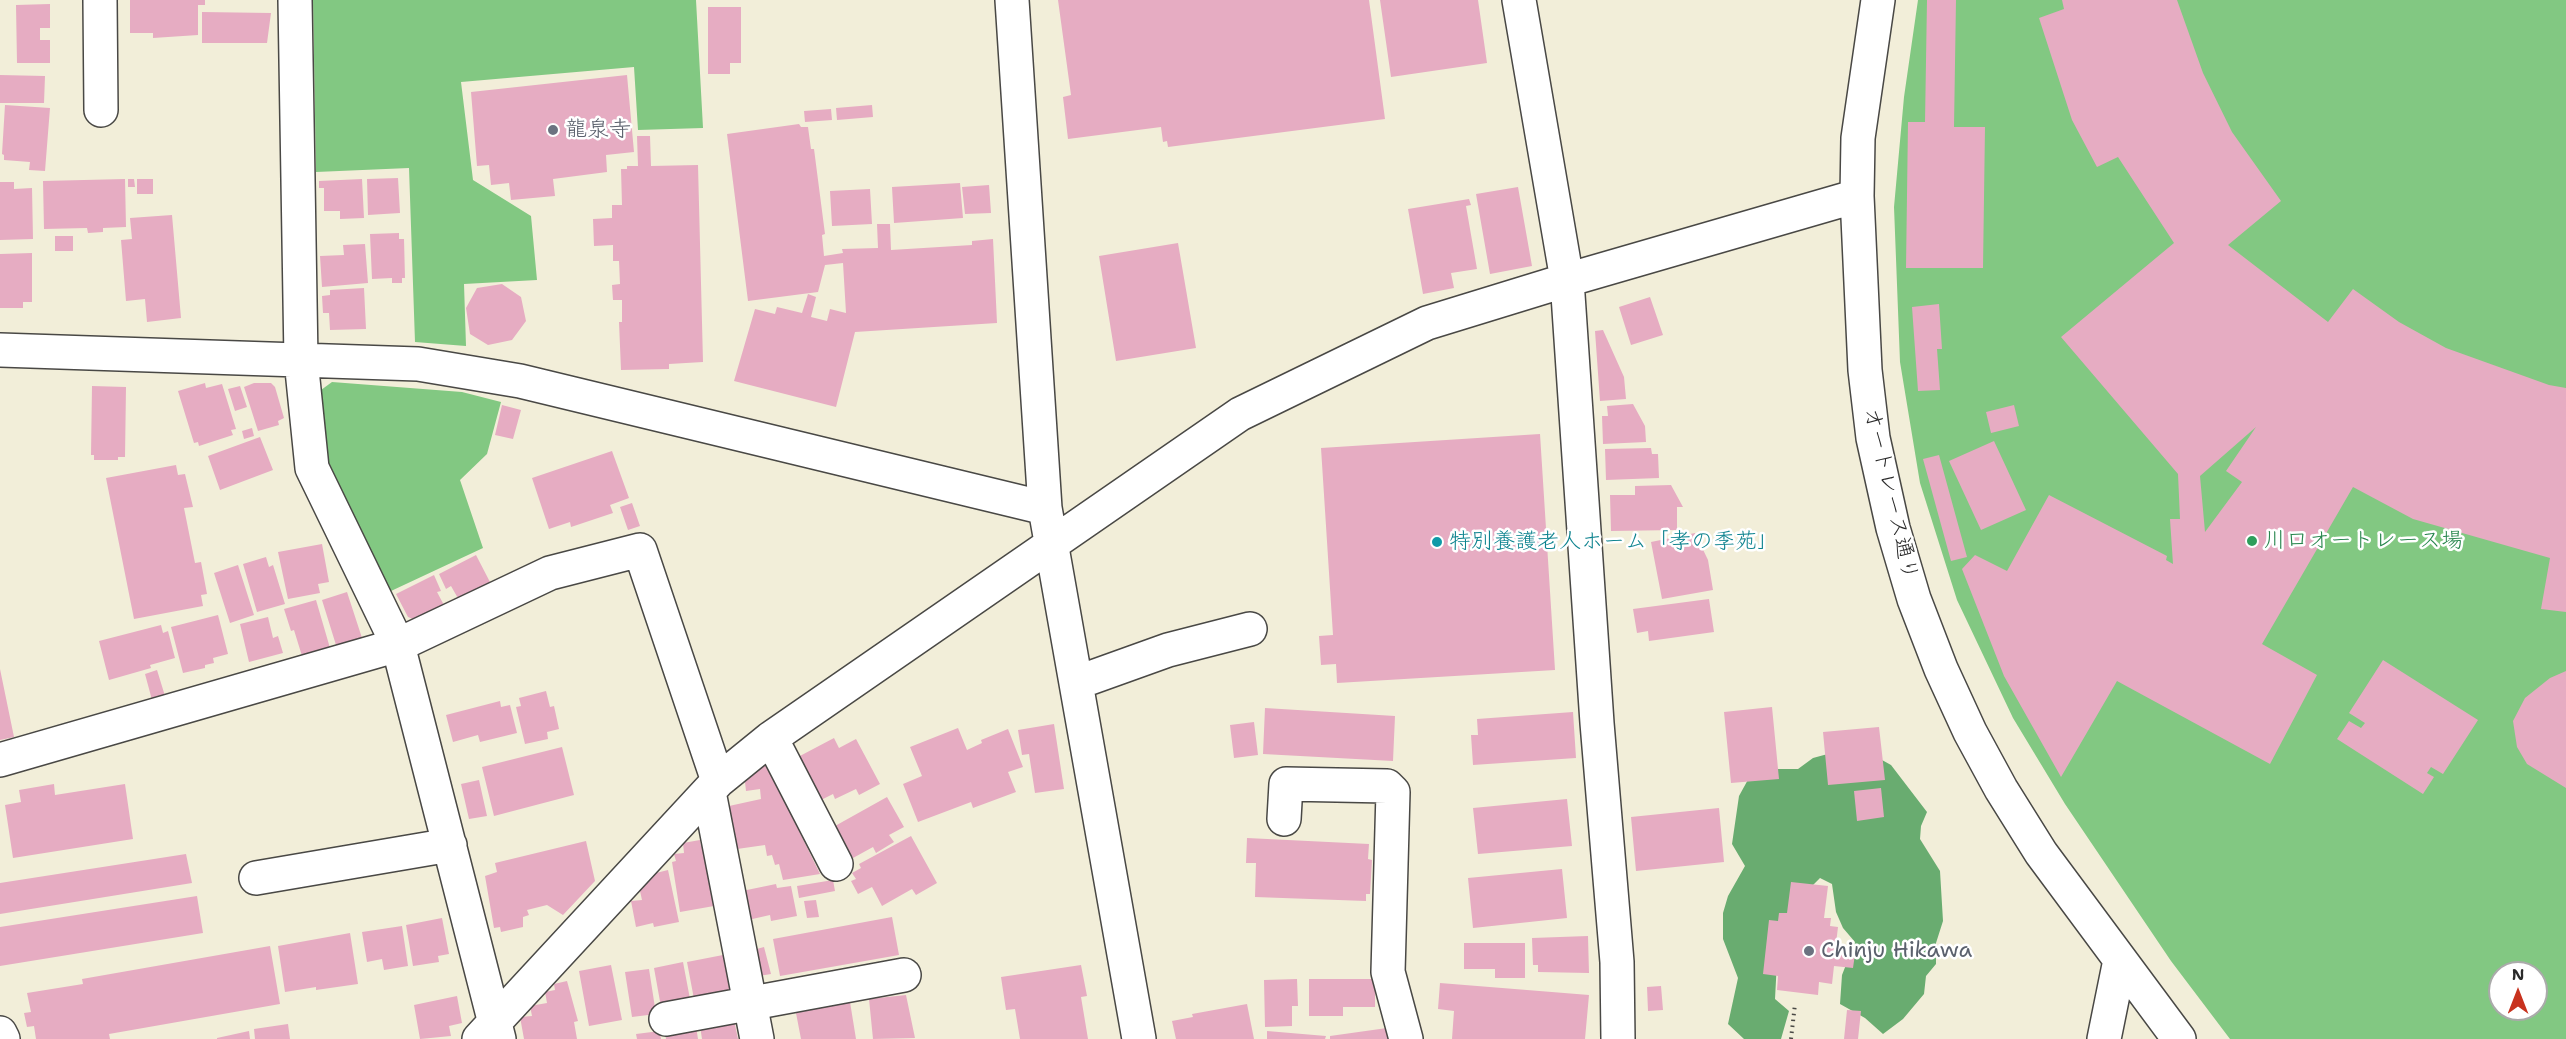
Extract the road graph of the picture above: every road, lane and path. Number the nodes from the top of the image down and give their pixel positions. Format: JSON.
{"nodes":[{"id":1,"x":100,"y":0,"type":"edge"},
{"id":2,"x":295,"y":0,"type":"edge"},
{"id":3,"x":1012,"y":0,"type":"edge"},
{"id":4,"x":1519,"y":0,"type":"edge"},
{"id":5,"x":1878,"y":0,"type":"edge"},
{"id":6,"x":101,"y":110,"type":"dead end"},
{"id":7,"x":1857,"y":196,"type":"junction"},
{"id":8,"x":1566,"y":280,"type":"junction"},
{"id":9,"x":0,"y":350,"type":"edge"},
{"id":10,"x":301,"y":360,"type":"junction"},
{"id":11,"x":1045,"y":508,"type":"junction"},
{"id":12,"x":1051,"y":543,"type":"junction"},
{"id":13,"x":1250,"y":629,"type":"dead end"},
{"id":14,"x":398,"y":645,"type":"junction"},
{"id":15,"x":1076,"y":683,"type":"junction"},
{"id":16,"x":771,"y":738,"type":"junction"},
{"id":17,"x":0,"y":760,"type":"edge"},
{"id":18,"x":714,"y":786,"type":"junction"},
{"id":19,"x":1284,"y":819,"type":"dead end"},
{"id":20,"x":450,"y":845,"type":"junction"},
{"id":21,"x":836,"y":864,"type":"dead end"},
{"id":22,"x":256,"y":878,"type":"dead end"},
{"id":23,"x":2120,"y":960,"type":"junction"},
{"id":24,"x":904,"y":975,"type":"dead end"},
{"id":25,"x":752,"y":1003,"type":"junction"},
{"id":26,"x":1795,"y":1004,"type":"dead end"},
{"id":27,"x":666,"y":1019,"type":"dead end"},
{"id":28,"x":0,"y":1033,"type":"edge"},
{"id":29,"x":491,"y":1034,"type":"edge"},
{"id":30,"x":3,"y":1039,"type":"edge"},
{"id":31,"x":758,"y":1039,"type":"edge"},
{"id":32,"x":1139,"y":1039,"type":"edge"},
{"id":33,"x":1406,"y":1039,"type":"edge"},
{"id":34,"x":1618,"y":1039,"type":"edge"},
{"id":35,"x":1791,"y":1039,"type":"edge"},
{"id":36,"x":2104,"y":1039,"type":"edge"},
{"id":37,"x":2179,"y":1039,"type":"edge"}],
"edges":[{"from":1,"to":6,"type":"street"},
{"from":2,"to":10,"type":"street"},
{"from":3,"to":11,"type":"street"},
{"from":4,"to":8,"type":"street"},
{"from":5,"to":7,"type":"street","name":"オートレース通り"},
{"from":7,"to":8,"type":"street"},
{"from":7,"to":23,"type":"street","name":"オートレース通り"},
{"from":8,"to":12,"type":"street"},
{"from":8,"to":34,"type":"street"},
{"from":9,"to":10,"type":"street"},
{"from":10,"to":11,"type":"street"},
{"from":10,"to":14,"type":"street"},
{"from":11,"to":12,"type":"street"},
{"from":12,"to":15,"type":"street"},
{"from":12,"to":16,"type":"street"},
{"from":13,"to":15,"type":"street"},
{"from":14,"to":17,"type":"street"},
{"from":14,"to":18,"type":"street"},
{"from":14,"to":20,"type":"street"},
{"from":15,"to":32,"type":"street"},
{"from":16,"to":18,"type":"street"},
{"from":16,"to":21,"type":"street"},
{"from":18,"to":25,"type":"street"},
{"from":18,"to":29,"type":"street"},
{"from":19,"to":33,"type":"street"},
{"from":20,"to":22,"type":"street"},
{"from":20,"to":29,"type":"street"},
{"from":23,"to":36,"type":"street"},
{"from":23,"to":37,"type":"street","name":"オートレース通り"},
{"from":24,"to":25,"type":"street"},
{"from":25,"to":27,"type":"street"},
{"from":25,"to":31,"type":"street"},
{"from":26,"to":35,"type":"path"},
{"from":28,"to":30,"type":"street"}]}
